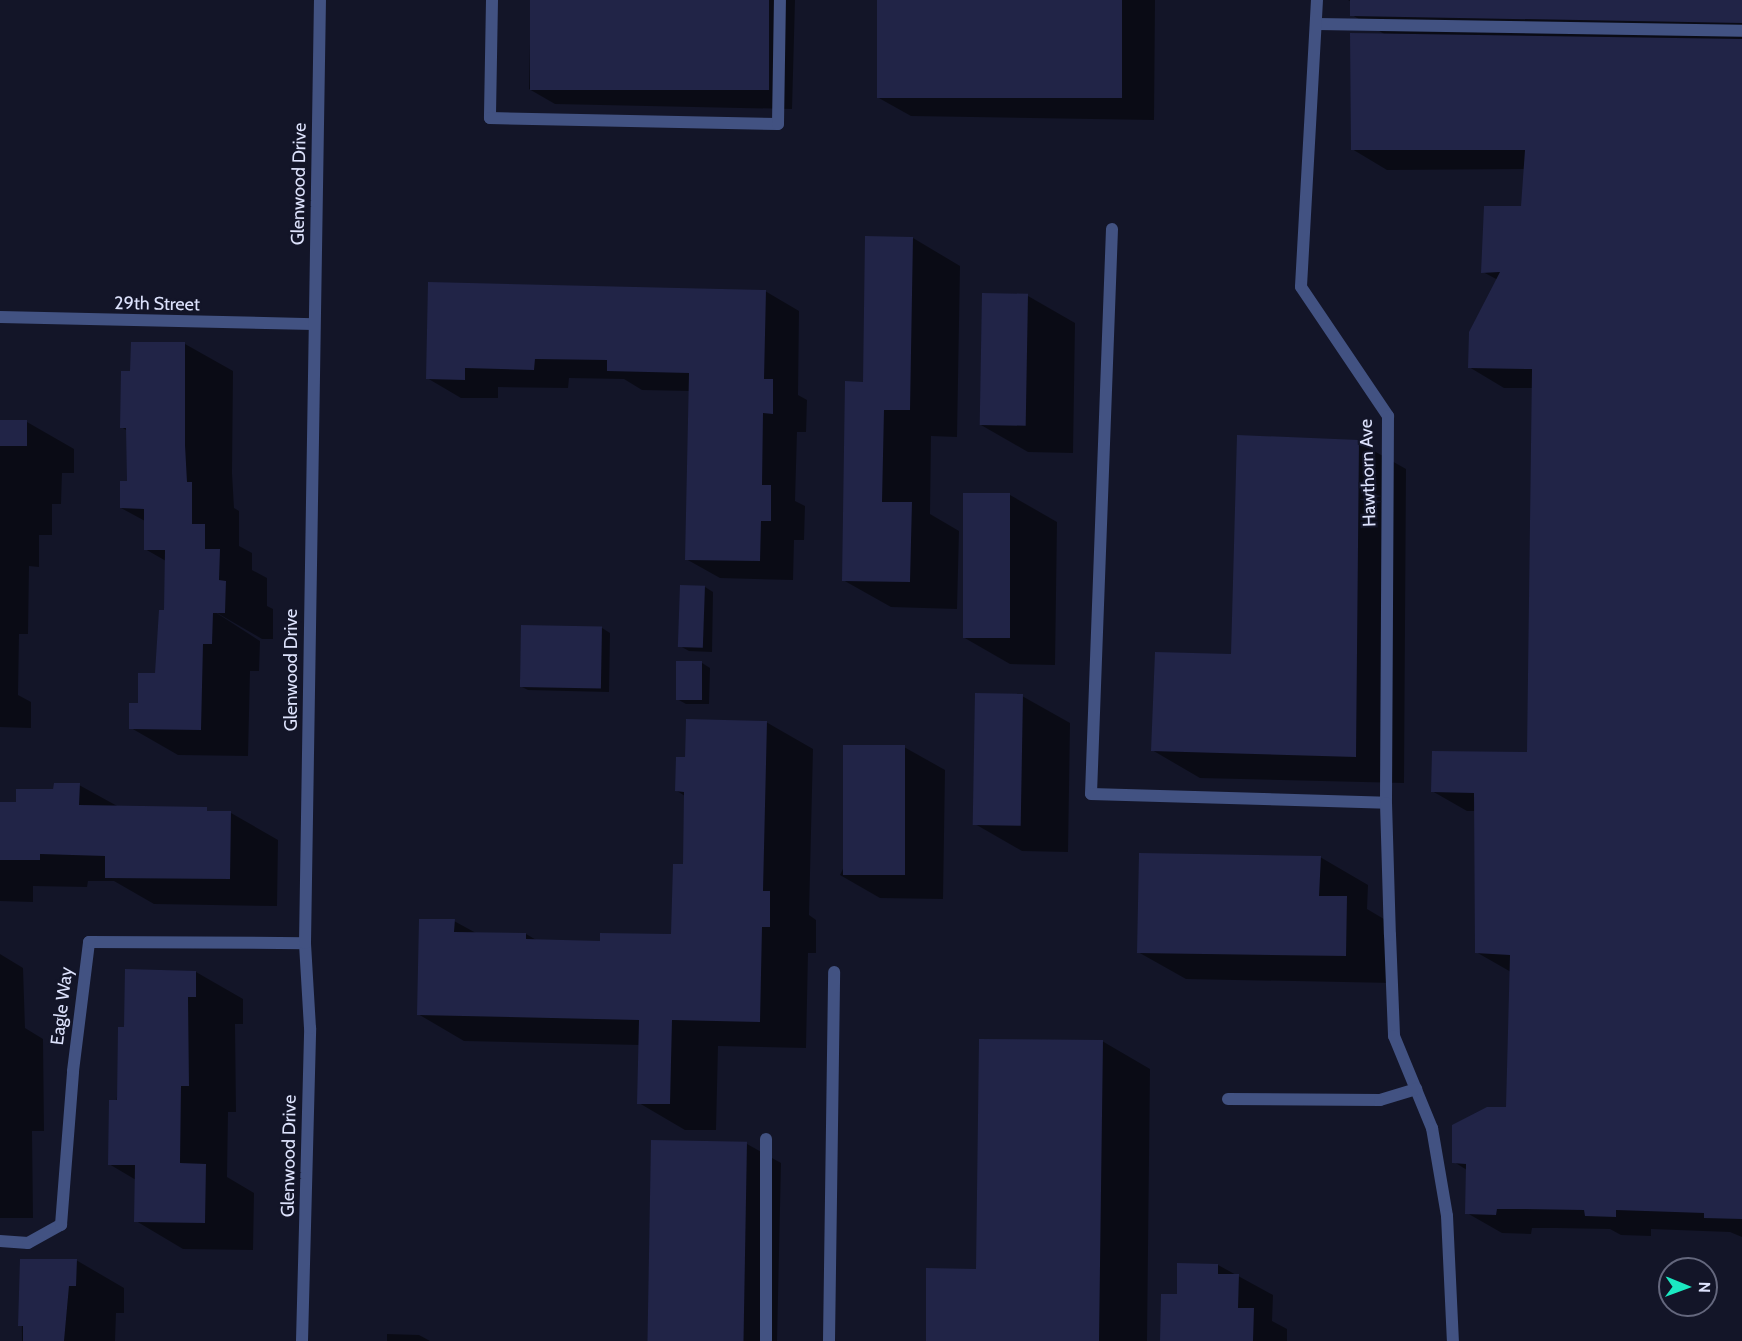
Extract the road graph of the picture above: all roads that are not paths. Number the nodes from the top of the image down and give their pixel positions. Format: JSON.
{"nodes":[{"id":1,"x":320,"y":0,"type":"edge"},
{"id":2,"x":492,"y":0,"type":"edge"},
{"id":3,"x":780,"y":0,"type":"edge"},
{"id":4,"x":1317,"y":0,"type":"edge"},
{"id":5,"x":1317,"y":24,"type":"junction"},
{"id":6,"x":1742,"y":31,"type":"edge"},
{"id":7,"x":1112,"y":229,"type":"dead end"},
{"id":8,"x":0,"y":317,"type":"edge"},
{"id":9,"x":314,"y":324,"type":"junction"},
{"id":10,"x":1386,"y":803,"type":"junction"},
{"id":11,"x":305,"y":943,"type":"junction"},
{"id":12,"x":834,"y":972,"type":"dead end"},
{"id":13,"x":1416,"y":1089,"type":"junction"},
{"id":14,"x":1228,"y":1099,"type":"dead end"},
{"id":15,"x":765,"y":1139,"type":"dead end"},
{"id":16,"x":0,"y":1241,"type":"edge"},
{"id":17,"x":303,"y":1341,"type":"edge"},
{"id":18,"x":766,"y":1341,"type":"edge"},
{"id":19,"x":829,"y":1341,"type":"edge"},
{"id":20,"x":1453,"y":1341,"type":"edge"}],
"edges":[{"from":1,"to":9,"type":"street","name":"Glenwood Drive"},
{"from":2,"to":3,"type":"street"},
{"from":4,"to":5,"type":"street","name":"Hawthorn Ave"},
{"from":5,"to":6,"type":"street"},
{"from":5,"to":10,"type":"street","name":"Hawthorn Ave"},
{"from":7,"to":10,"type":"street"},
{"from":8,"to":9,"type":"street","name":"29th Street"},
{"from":9,"to":11,"type":"street","name":"Glenwood Drive"},
{"from":10,"to":13,"type":"street","name":"Hawthorn Ave"},
{"from":11,"to":16,"type":"street","name":"Eagle Way"},
{"from":11,"to":17,"type":"street","name":"Glenwood Drive"},
{"from":12,"to":19,"type":"street"},
{"from":13,"to":14,"type":"street"},
{"from":13,"to":20,"type":"street","name":"Hawthorn Ave"},
{"from":15,"to":18,"type":"street"}]}
